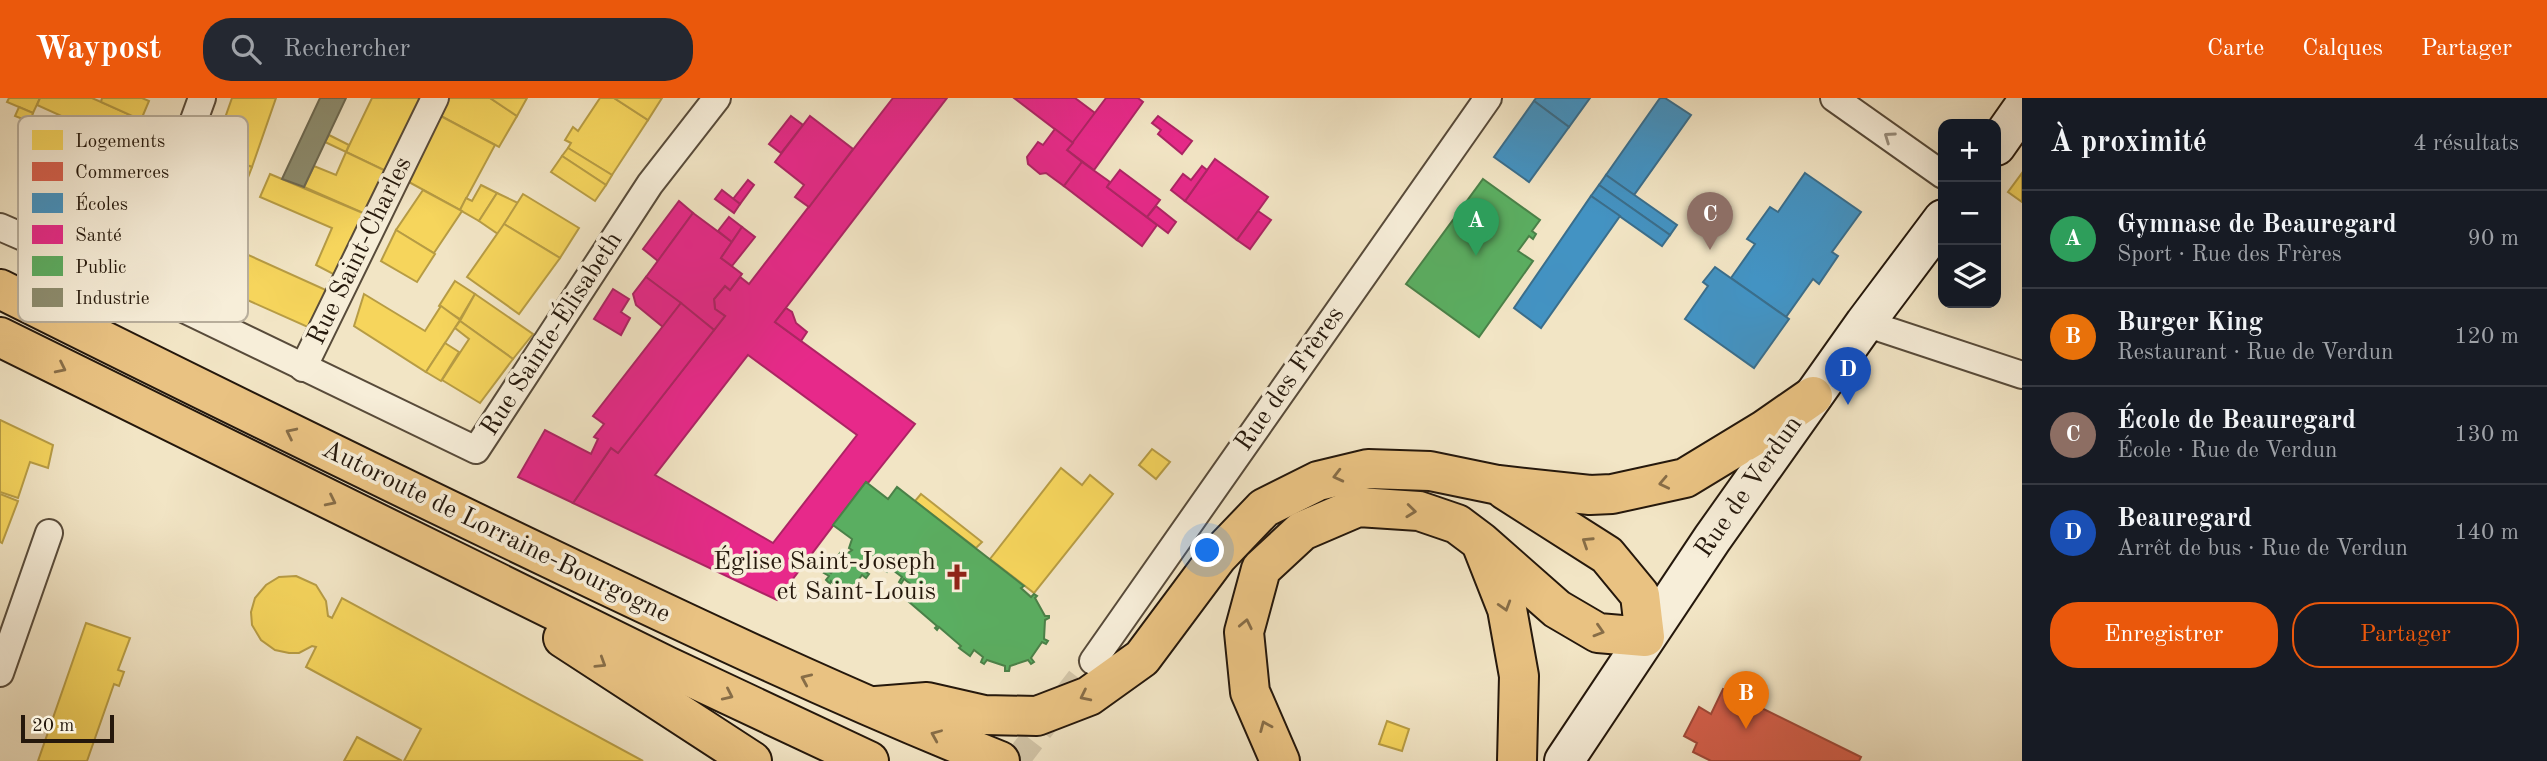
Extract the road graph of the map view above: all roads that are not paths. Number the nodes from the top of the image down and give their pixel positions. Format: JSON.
{"nodes":[{"id":1,"x":202,"y":98,"type":"edge"},
{"id":2,"x":435,"y":98,"type":"edge"},
{"id":3,"x":717,"y":98,"type":"edge"},
{"id":4,"x":1488,"y":98,"type":"edge"},
{"id":5,"x":1834,"y":98,"type":"edge"},
{"id":6,"x":2022,"y":108,"type":"edge"},
{"id":7,"x":195,"y":116,"type":"edge"},
{"id":8,"x":2001,"y":139,"type":"edge"},
{"id":9,"x":1938,"y":171,"type":"edge"},
{"id":10,"x":1938,"y":226,"type":"edge"},
{"id":11,"x":0,"y":228,"type":"edge"},
{"id":12,"x":18,"y":236,"type":"edge"},
{"id":13,"x":0,"y":289,"type":"edge"},
{"id":14,"x":18,"y":298,"type":"edge"},
{"id":15,"x":67,"y":322,"type":"edge"},
{"id":16,"x":209,"y":322,"type":"edge"},
{"id":17,"x":1865,"y":323,"type":"junction"},
{"id":18,"x":0,"y":337,"type":"edge"},
{"id":19,"x":303,"y":368,"type":"junction"},
{"id":20,"x":2022,"y":375,"type":"edge"},
{"id":21,"x":1813,"y":396,"type":"junction"},
{"id":22,"x":1498,"y":485,"type":"junction"},
{"id":23,"x":49,"y":533,"type":"dead end"},
{"id":24,"x":399,"y":534,"type":"junction"},
{"id":25,"x":1481,"y":542,"type":"junction"},
{"id":26,"x":1645,"y":636,"type":"junction"},
{"id":27,"x":6,"y":637,"type":"edge"},
{"id":28,"x":1093,"y":661,"type":"tunnel mouth"},
{"id":29,"x":0,"y":673,"type":"edge"},
{"id":30,"x":869,"y":707,"type":"junction"},
{"id":31,"x":752,"y":761,"type":"edge"},
{"id":32,"x":869,"y":761,"type":"edge"},
{"id":33,"x":1000,"y":761,"type":"edge"},
{"id":34,"x":1280,"y":761,"type":"edge"},
{"id":35,"x":1517,"y":761,"type":"edge"},
{"id":36,"x":1564,"y":761,"type":"edge"}],
"edges":[{"from":1,"to":7,"type":"street"},
{"from":2,"to":19,"type":"street","name":"Rue Saint-Charles"},
{"from":3,"to":19,"type":"street","name":"Rue Sainte-Élisabeth"},
{"from":4,"to":28,"type":"street","name":"Rue des Frères"},
{"from":9,"to":5,"type":"street","one_way":true},
{"from":6,"to":8,"type":"main road"},
{"from":10,"to":17,"type":"main road","name":"Rue de Verdun"},
{"from":11,"to":12,"type":"street","name":"Rue Saint-Charles"},
{"from":14,"to":13,"type":"highway","name":"Autoroute de Lorraine-Bourgogne","one_way":true},
{"from":30,"to":15,"type":"highway","name":"Autoroute de Lorraine-Bourgogne","one_way":true},
{"from":16,"to":19,"type":"street","name":"Rue Saint-Charles"},
{"from":17,"to":20,"type":"street"},
{"from":17,"to":21,"type":"main road","name":"Rue de Verdun"},
{"from":18,"to":24,"type":"highway","name":"Autoroute de Lorraine-Bourgogne","one_way":true},
{"from":21,"to":22,"type":"highway","one_way":true},
{"from":21,"to":26,"type":"main road","name":"Rue de Verdun"},
{"from":26,"to":22,"type":"highway","one_way":true},
{"from":22,"to":30,"type":"highway","one_way":true},
{"from":23,"to":27,"type":"street"},
{"from":24,"to":31,"type":"highway","one_way":true},
{"from":24,"to":32,"type":"highway","name":"Autoroute de Lorraine-Bourgogne","one_way":true},
{"from":25,"to":26,"type":"highway","one_way":true},
{"from":34,"to":25,"type":"highway","one_way":true},
{"from":25,"to":35,"type":"highway","one_way":true},
{"from":26,"to":36,"type":"main road","name":"Rue de Verdun"},
{"from":27,"to":29,"type":"street"},
{"from":33,"to":30,"type":"highway","name":"Autoroute de Lorraine-Bourgogne","one_way":true}]}
